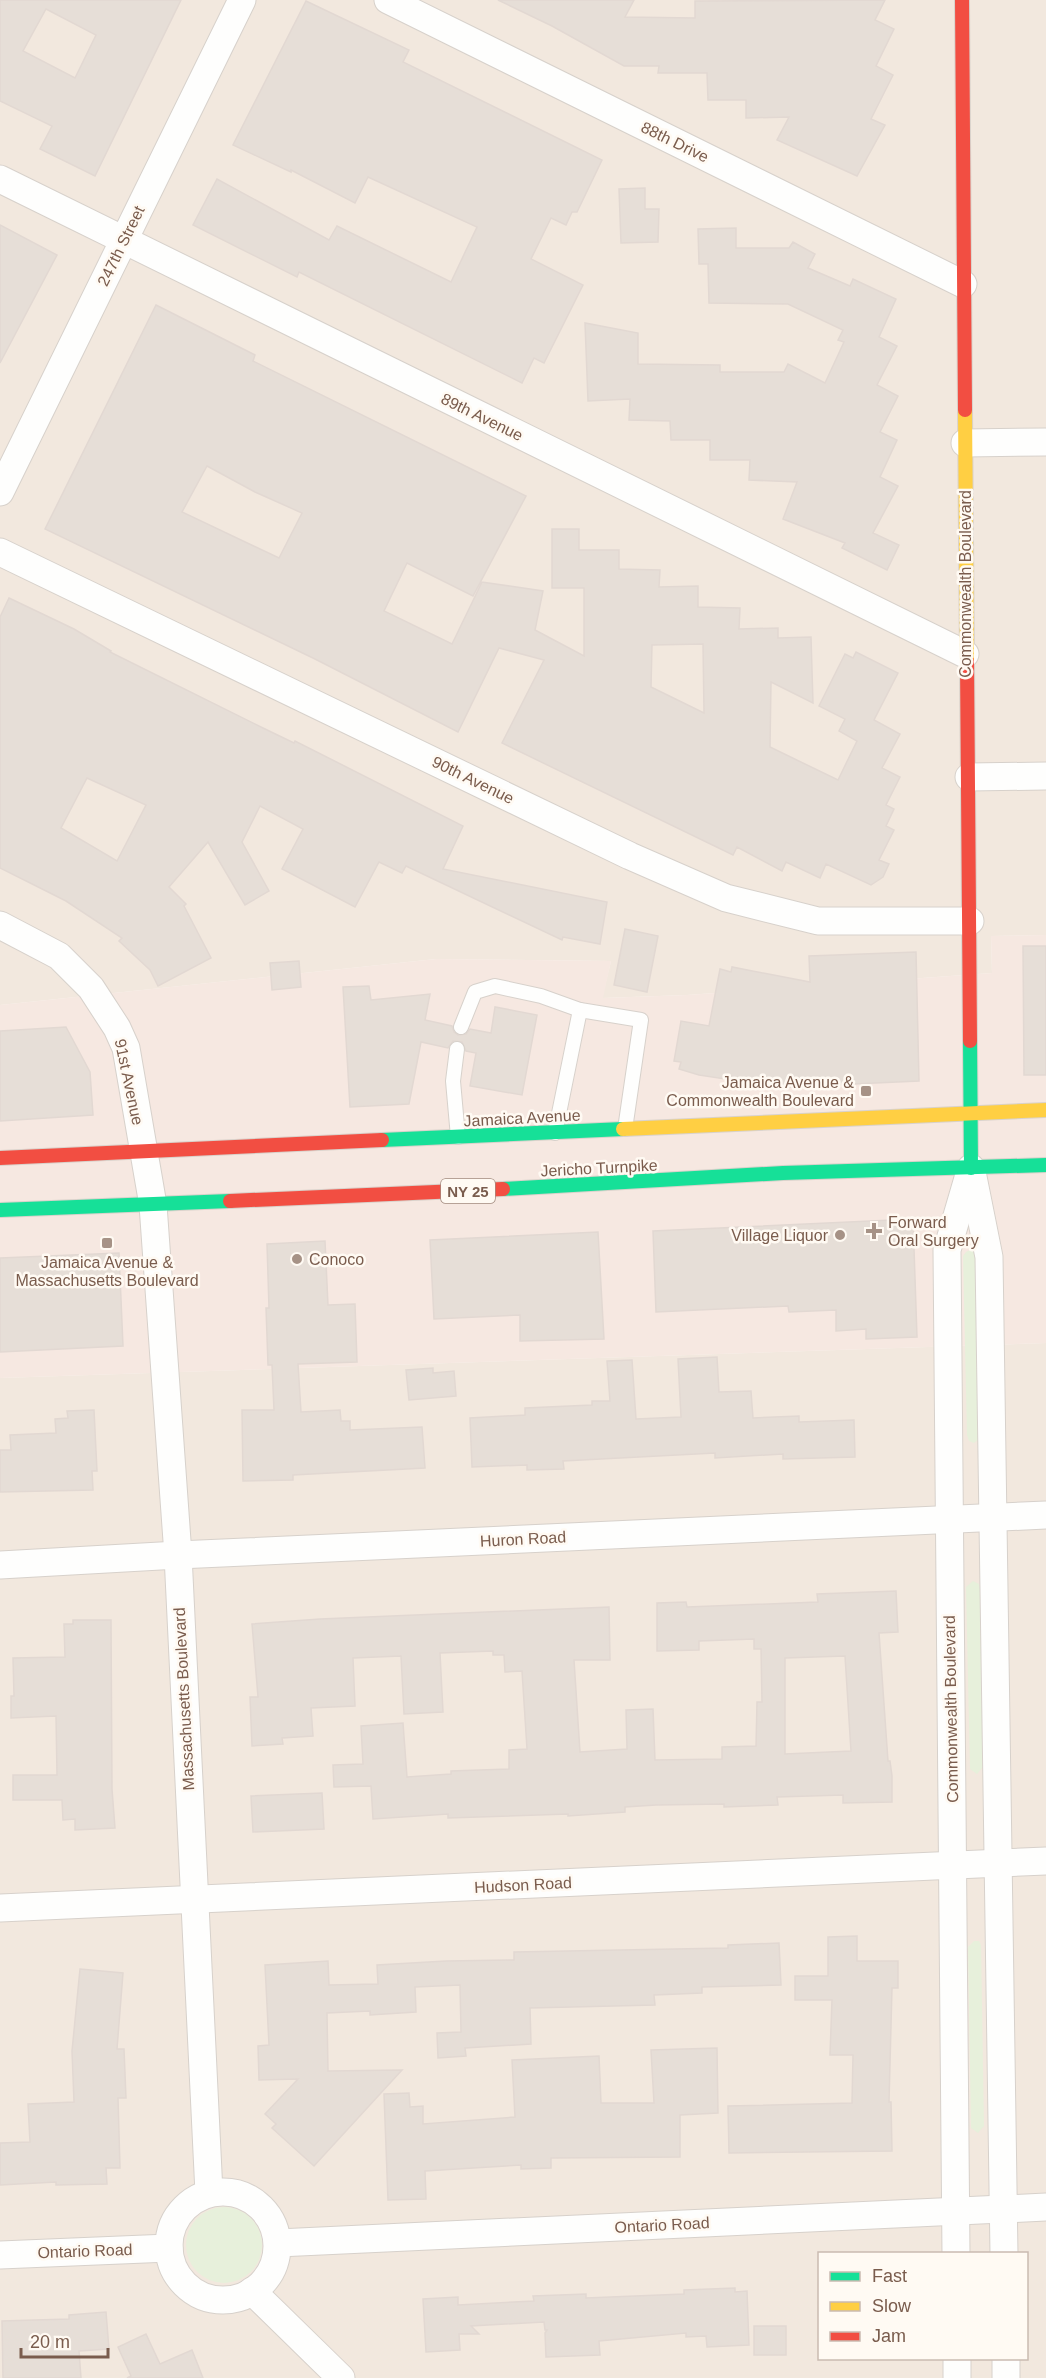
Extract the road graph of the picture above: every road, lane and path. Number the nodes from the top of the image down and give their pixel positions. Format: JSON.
{"nodes":[{"id":1,"x":242,"y":0,"type":"edge"},
{"id":2,"x":388,"y":0,"type":"edge"},
{"id":3,"x":962,"y":0,"type":"edge"},
{"id":4,"x":0,"y":179,"type":"edge"},
{"id":5,"x":123,"y":241,"type":"junction"},
{"id":6,"x":963,"y":284,"type":"junction"},
{"id":7,"x":1046,"y":442,"type":"edge"},
{"id":8,"x":965,"y":443,"type":"junction"},
{"id":9,"x":0,"y":492,"type":"edge"},
{"id":10,"x":0,"y":552,"type":"edge"},
{"id":11,"x":965,"y":654,"type":"junction"},
{"id":12,"x":1046,"y":776,"type":"edge"},
{"id":13,"x":969,"y":777,"type":"junction"},
{"id":14,"x":970,"y":921,"type":"junction"},
{"id":15,"x":0,"y":925,"type":"edge"},
{"id":16,"x":580,"y":1010,"type":"junction"},
{"id":17,"x":461,"y":1027,"type":"dead end"},
{"id":18,"x":457,"y":1049,"type":"dead end"},
{"id":19,"x":1046,"y":1110,"type":"edge"},
{"id":20,"x":971,"y":1114,"type":"junction"},
{"id":21,"x":625,"y":1130,"type":"junction"},
{"id":22,"x":555,"y":1133,"type":"junction"},
{"id":23,"x":459,"y":1137,"type":"junction"},
{"id":24,"x":144,"y":1151,"type":"junction"},
{"id":25,"x":0,"y":1158,"type":"edge"},
{"id":26,"x":1046,"y":1165,"type":"edge"},
{"id":27,"x":971,"y":1168,"type":"junction"},
{"id":28,"x":153,"y":1205,"type":"junction"},
{"id":29,"x":0,"y":1210,"type":"edge"},
{"id":30,"x":1046,"y":1515,"type":"edge"},
{"id":31,"x":993,"y":1517,"type":"junction"},
{"id":32,"x":949,"y":1520,"type":"junction"},
{"id":33,"x":177,"y":1555,"type":"junction"},
{"id":34,"x":0,"y":1565,"type":"edge"},
{"id":35,"x":1046,"y":1861,"type":"edge"},
{"id":36,"x":999,"y":1863,"type":"junction"},
{"id":37,"x":952,"y":1865,"type":"junction"},
{"id":38,"x":193,"y":1900,"type":"junction"},
{"id":39,"x":0,"y":1908,"type":"edge"},
{"id":40,"x":209,"y":2193,"type":"junction"},
{"id":41,"x":1046,"y":2207,"type":"edge"},
{"id":42,"x":1004,"y":2209,"type":"junction"},
{"id":43,"x":956,"y":2211,"type":"junction"},
{"id":44,"x":278,"y":2243,"type":"junction"},
{"id":45,"x":169,"y":2248,"type":"junction"},
{"id":46,"x":956,"y":2252,"type":"edge"},
{"id":47,"x":1004,"y":2252,"type":"edge"},
{"id":48,"x":0,"y":2255,"type":"edge"},
{"id":49,"x":252,"y":2291,"type":"junction"},
{"id":50,"x":957,"y":2360,"type":"edge"},
{"id":51,"x":1006,"y":2360,"type":"edge"},
{"id":52,"x":341,"y":2378,"type":"edge"},
{"id":53,"x":957,"y":2378,"type":"edge"},
{"id":54,"x":1006,"y":2378,"type":"edge"}],
"edges":[{"from":1,"to":5,"type":"street","name":"247th Street"},
{"from":2,"to":6,"type":"street","name":"88th Drive"},
{"from":3,"to":6,"type":"main road","name":"Commonwealth Boulevard"},
{"from":4,"to":5,"type":"street","name":"89th Avenue"},
{"from":5,"to":9,"type":"street","name":"247th Street"},
{"from":5,"to":11,"type":"street","name":"89th Avenue"},
{"from":6,"to":8,"type":"main road","name":"Commonwealth Boulevard"},
{"from":7,"to":8,"type":"street"},
{"from":8,"to":11,"type":"main road","name":"Commonwealth Boulevard"},
{"from":10,"to":14,"type":"street","name":"90th Avenue"},
{"from":11,"to":13,"type":"main road","name":"Commonwealth Boulevard"},
{"from":12,"to":13,"type":"street"},
{"from":13,"to":14,"type":"main road","name":"Commonwealth Boulevard"},
{"from":14,"to":20,"type":"main road","name":"Commonwealth Boulevard"},
{"from":15,"to":24,"type":"street","name":"91st Avenue"},
{"from":16,"to":17,"type":"lane"},
{"from":16,"to":21,"type":"lane"},
{"from":16,"to":22,"type":"lane"},
{"from":18,"to":23,"type":"lane"},
{"from":19,"to":20,"type":"main road","name":"Jamaica Avenue"},
{"from":20,"to":21,"type":"main road","name":"Jamaica Avenue"},
{"from":20,"to":27,"type":"main road","name":"Commonwealth Boulevard"},
{"from":21,"to":22,"type":"main road","name":"Jamaica Avenue"},
{"from":22,"to":23,"type":"main road","name":"Jamaica Avenue"},
{"from":23,"to":24,"type":"main road","name":"Jamaica Avenue"},
{"from":24,"to":25,"type":"main road","name":"Jamaica Avenue"},
{"from":24,"to":28,"type":"street","name":"91st Avenue"},
{"from":26,"to":27,"type":"main road","name":"Jericho Turnpike","number":"NY 25"},
{"from":27,"to":28,"type":"main road","name":"Jericho Turnpike","number":"NY 25"},
{"from":27,"to":31,"type":"street","name":"Commonwealth Boulevard"},
{"from":27,"to":32,"type":"street","name":"Commonwealth Boulevard"},
{"from":28,"to":29,"type":"main road","number":"NY 25"},
{"from":28,"to":33,"type":"street","name":"Massachusetts Boulevard"},
{"from":30,"to":31,"type":"street","name":"Huron Road"},
{"from":31,"to":32,"type":"street","name":"Huron Road"},
{"from":31,"to":36,"type":"street","name":"Commonwealth Boulevard"},
{"from":32,"to":33,"type":"street","name":"Huron Road"},
{"from":32,"to":37,"type":"street","name":"Commonwealth Boulevard"},
{"from":33,"to":34,"type":"street","name":"Huron Road"},
{"from":33,"to":38,"type":"street","name":"Massachusetts Boulevard"},
{"from":35,"to":36,"type":"street","name":"Hudson Road"},
{"from":36,"to":37,"type":"street","name":"Hudson Road"},
{"from":36,"to":42,"type":"street","name":"Commonwealth Boulevard"},
{"from":37,"to":38,"type":"street","name":"Hudson Road"},
{"from":37,"to":43,"type":"street","name":"Commonwealth Boulevard"},
{"from":38,"to":39,"type":"street","name":"Hudson Road"},
{"from":38,"to":40,"type":"street","name":"Massachusetts Boulevard"},
{"from":40,"to":44,"type":"street"},
{"from":40,"to":45,"type":"street"},
{"from":41,"to":42,"type":"street","name":"Ontario Road"},
{"from":42,"to":43,"type":"street","name":"Ontario Road"},
{"from":42,"to":47,"type":"street","name":"Commonwealth Boulevard"},
{"from":43,"to":44,"type":"street","name":"Ontario Road"},
{"from":43,"to":46,"type":"street","name":"Commonwealth Boulevard"},
{"from":44,"to":49,"type":"street"},
{"from":45,"to":48,"type":"street","name":"Ontario Road"},
{"from":45,"to":49,"type":"street"},
{"from":49,"to":52,"type":"street"},
{"from":50,"to":53,"type":"street"},
{"from":51,"to":54,"type":"street"}]}
